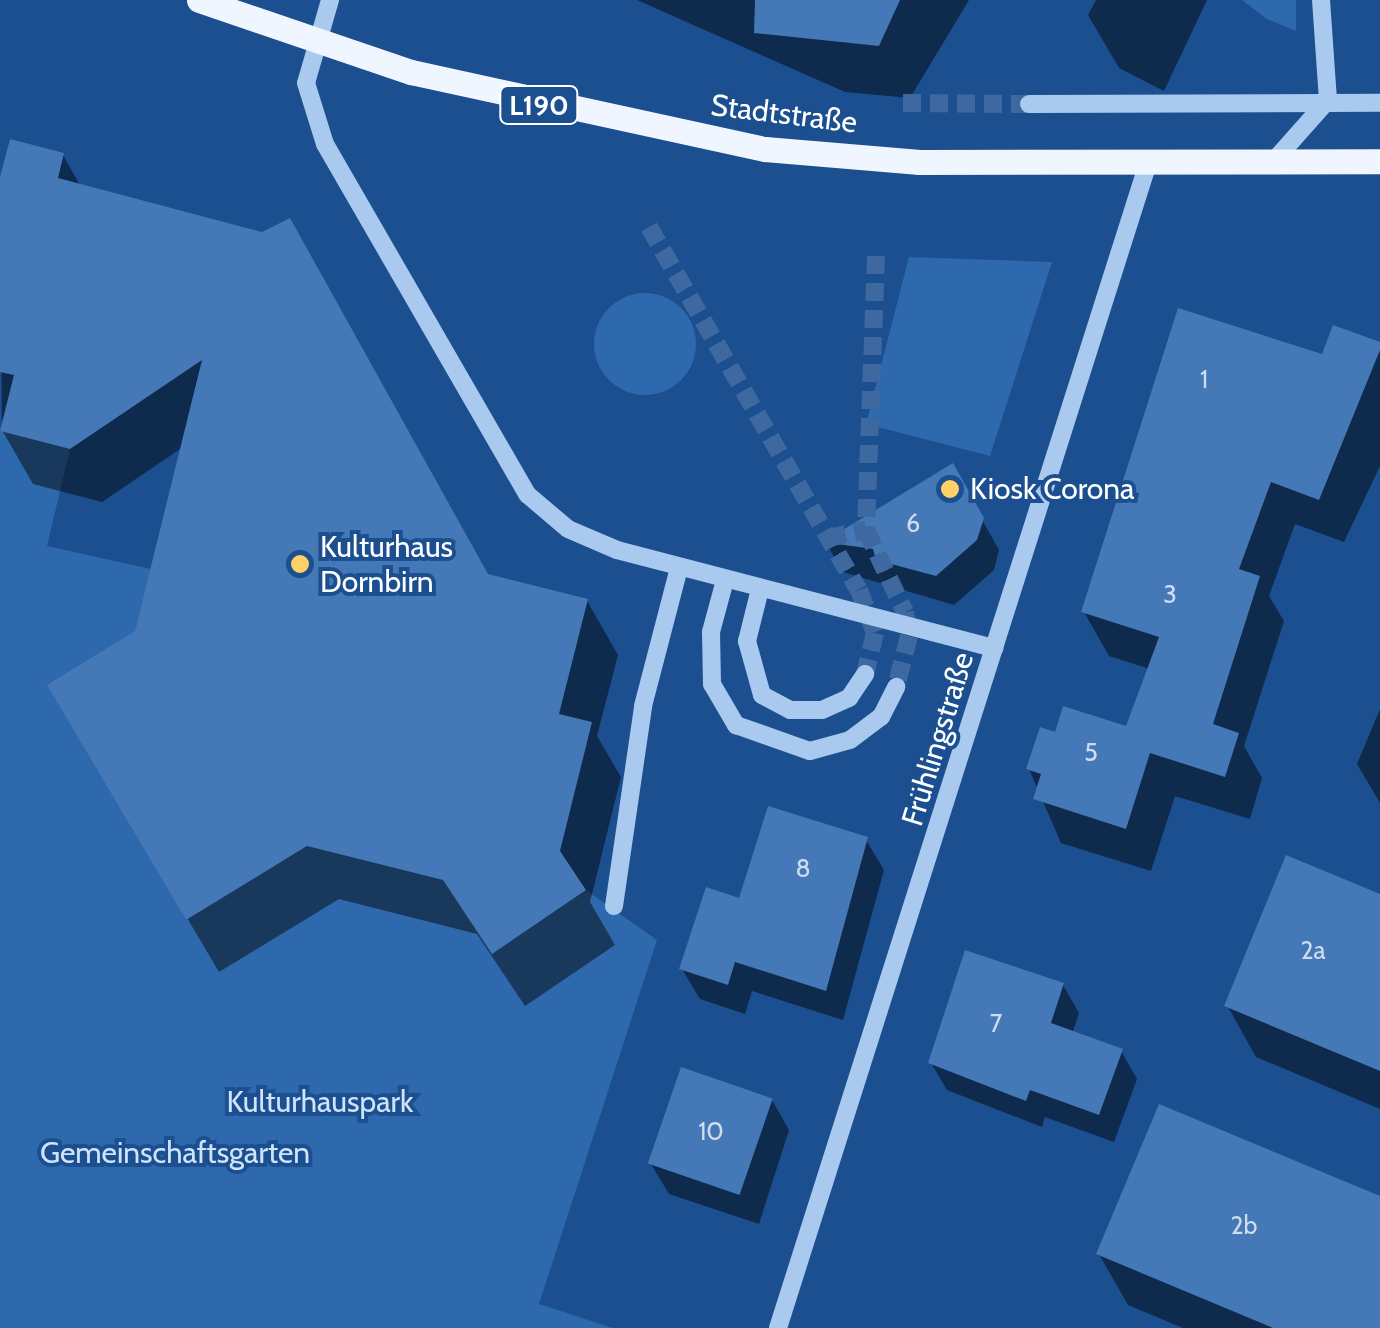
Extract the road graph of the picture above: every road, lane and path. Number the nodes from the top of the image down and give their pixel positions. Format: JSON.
{"nodes":[{"id":1,"x":198,"y":0,"type":"edge"},
{"id":2,"x":330,"y":0,"type":"edge"},
{"id":3,"x":1321,"y":0,"type":"edge"},
{"id":4,"x":318,"y":44,"type":"junction"},
{"id":5,"x":1328,"y":100,"type":"junction"},
{"id":6,"x":1380,"y":103,"type":"edge"},
{"id":7,"x":1029,"y":104,"type":"tunnel mouth"},
{"id":8,"x":1380,"y":161,"type":"edge"},
{"id":9,"x":1272,"y":162,"type":"junction"},
{"id":10,"x":1148,"y":166,"type":"junction"},
{"id":11,"x":679,"y":568,"type":"junction"},
{"id":12,"x":725,"y":580,"type":"junction"},
{"id":13,"x":760,"y":589,"type":"junction"},
{"id":14,"x":994,"y":648,"type":"junction"},
{"id":15,"x":864,"y":674,"type":"tunnel mouth"},
{"id":16,"x":896,"y":686,"type":"tunnel mouth"},
{"id":17,"x":614,"y":906,"type":"dead end"},
{"id":18,"x":778,"y":1328,"type":"edge"}],
"edges":[{"from":1,"to":4,"type":"main road","name":"Stadtstraße","number":"L190"},
{"from":2,"to":4,"type":"street"},
{"from":3,"to":5,"type":"street"},
{"from":4,"to":10,"type":"main road","name":"Stadtstraße","number":"L190"},
{"from":4,"to":11,"type":"street"},
{"from":5,"to":6,"type":"street"},
{"from":5,"to":7,"type":"street"},
{"from":5,"to":9,"type":"street"},
{"from":8,"to":9,"type":"main road","name":"Stadtstraße","number":"L190"},
{"from":9,"to":10,"type":"main road","name":"Stadtstraße","number":"L190"},
{"from":10,"to":14,"type":"street","name":"Frühlingstraße"},
{"from":11,"to":12,"type":"street"},
{"from":11,"to":17,"type":"street"},
{"from":12,"to":13,"type":"street"},
{"from":12,"to":16,"type":"street"},
{"from":13,"to":14,"type":"street"},
{"from":13,"to":15,"type":"street"},
{"from":14,"to":18,"type":"street","name":"Frühlingstraße"}]}
